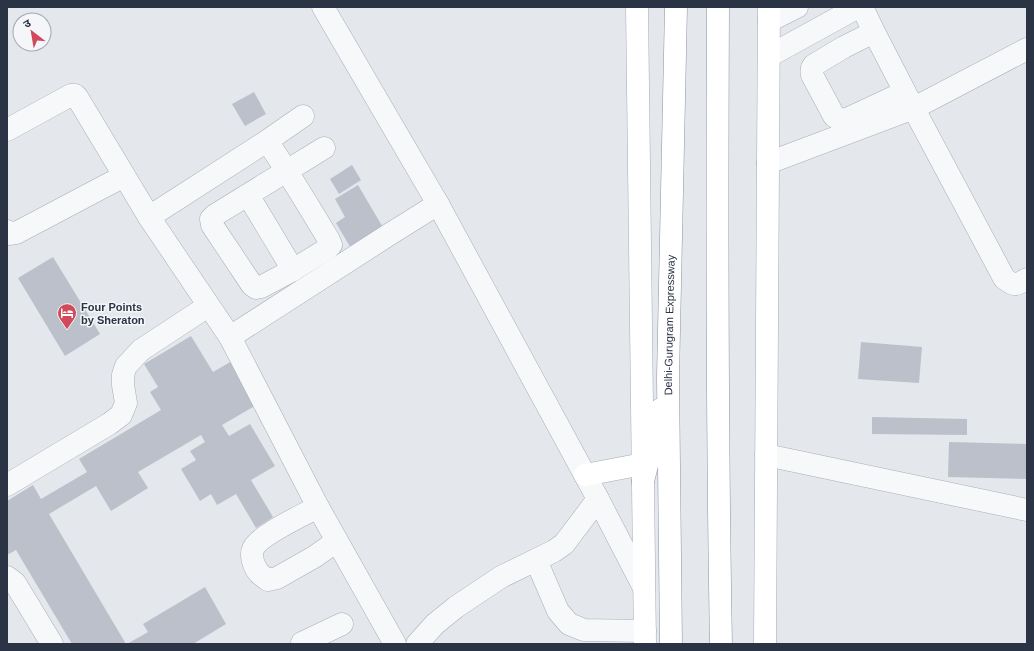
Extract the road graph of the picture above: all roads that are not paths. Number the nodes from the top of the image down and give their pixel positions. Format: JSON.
{"nodes":[{"id":1,"x":322,"y":7,"type":"edge"},
{"id":2,"x":637,"y":7,"type":"edge"},
{"id":3,"x":676,"y":7,"type":"edge"},
{"id":4,"x":718,"y":7,"type":"edge"},
{"id":5,"x":796,"y":7,"type":"edge"},
{"id":6,"x":858,"y":7,"type":"edge"},
{"id":7,"x":862,"y":7,"type":"edge"},
{"id":8,"x":769,"y":14,"type":"edge"},
{"id":9,"x":874,"y":32,"type":"junction"},
{"id":10,"x":1027,"y":49,"type":"edge"},
{"id":11,"x":769,"y":56,"type":"junction"},
{"id":12,"x":910,"y":100,"type":"junction"},
{"id":13,"x":303,"y":116,"type":"dead end"},
{"id":14,"x":7,"y":130,"type":"edge"},
{"id":15,"x":267,"y":141,"type":"junction"},
{"id":16,"x":324,"y":148,"type":"dead end"},
{"id":17,"x":768,"y":163,"type":"junction"},
{"id":18,"x":286,"y":171,"type":"junction"},
{"id":19,"x":124,"y":176,"type":"junction"},
{"id":20,"x":248,"y":195,"type":"junction"},
{"id":21,"x":438,"y":204,"type":"junction"},
{"id":22,"x":149,"y":217,"type":"junction"},
{"id":23,"x":7,"y":231,"type":"edge"},
{"id":24,"x":293,"y":270,"type":"junction"},
{"id":25,"x":1027,"y":279,"type":"edge"},
{"id":26,"x":208,"y":306,"type":"junction"},
{"id":27,"x":230,"y":338,"type":"junction"},
{"id":28,"x":668,"y":377,"type":"junction"},
{"id":29,"x":766,"y":455,"type":"junction"},
{"id":30,"x":643,"y":473,"type":"junction"},
{"id":31,"x":585,"y":475,"type":"junction"},
{"id":32,"x":7,"y":485,"type":"edge"},
{"id":33,"x":598,"y":499,"type":"junction"},
{"id":34,"x":318,"y":507,"type":"junction"},
{"id":35,"x":1027,"y":510,"type":"edge"},
{"id":36,"x":337,"y":541,"type":"junction"},
{"id":37,"x":536,"y":560,"type":"junction"},
{"id":38,"x":7,"y":577,"type":"edge"},
{"id":39,"x":644,"y":588,"type":"junction"},
{"id":40,"x":342,"y":624,"type":"dead end"},
{"id":41,"x":645,"y":637,"type":"edge"},
{"id":42,"x":52,"y":644,"type":"edge"},
{"id":43,"x":302,"y":644,"type":"edge"},
{"id":44,"x":395,"y":644,"type":"edge"},
{"id":45,"x":417,"y":644,"type":"edge"},
{"id":46,"x":672,"y":644,"type":"edge"},
{"id":47,"x":721,"y":644,"type":"edge"},
{"id":48,"x":765,"y":644,"type":"edge"}],
"edges":[{"from":1,"to":21,"type":"street"},
{"from":2,"to":30,"type":"main road"},
{"from":3,"to":28,"type":"main road","name":"Delhi-Gurugram Expressway"},
{"from":4,"to":47,"type":"main road"},
{"from":5,"to":8,"type":"street"},
{"from":6,"to":11,"type":"street"},
{"from":7,"to":9,"type":"street"},
{"from":8,"to":11,"type":"main road"},
{"from":9,"to":12,"type":"street"},
{"from":9,"to":12,"type":"street"},
{"from":10,"to":12,"type":"street"},
{"from":11,"to":17,"type":"main road"},
{"from":12,"to":17,"type":"street"},
{"from":12,"to":25,"type":"street"},
{"from":13,"to":15,"type":"street"},
{"from":14,"to":19,"type":"street"},
{"from":15,"to":18,"type":"street"},
{"from":15,"to":22,"type":"street"},
{"from":16,"to":18,"type":"street"},
{"from":17,"to":29,"type":"main road"},
{"from":18,"to":20,"type":"street"},
{"from":18,"to":24,"type":"street"},
{"from":19,"to":22,"type":"street"},
{"from":19,"to":23,"type":"street"},
{"from":20,"to":24,"type":"street"},
{"from":20,"to":24,"type":"street"},
{"from":21,"to":27,"type":"street"},
{"from":21,"to":31,"type":"street"},
{"from":22,"to":26,"type":"street"},
{"from":26,"to":27,"type":"street"},
{"from":26,"to":32,"type":"street"},
{"from":27,"to":34,"type":"street"},
{"from":28,"to":30,"type":"main road"},
{"from":28,"to":46,"type":"main road","name":"Delhi-Gurugram Expressway"},
{"from":29,"to":35,"type":"street"},
{"from":29,"to":48,"type":"main road"},
{"from":30,"to":31,"type":"main road"},
{"from":30,"to":39,"type":"main road"},
{"from":31,"to":33,"type":"street"},
{"from":33,"to":37,"type":"street"},
{"from":33,"to":39,"type":"street"},
{"from":34,"to":36,"type":"street"},
{"from":34,"to":36,"type":"street"},
{"from":36,"to":44,"type":"street"},
{"from":37,"to":41,"type":"street"},
{"from":37,"to":45,"type":"street"},
{"from":38,"to":42,"type":"street"},
{"from":39,"to":41,"type":"main road"},
{"from":40,"to":43,"type":"street"}]}
